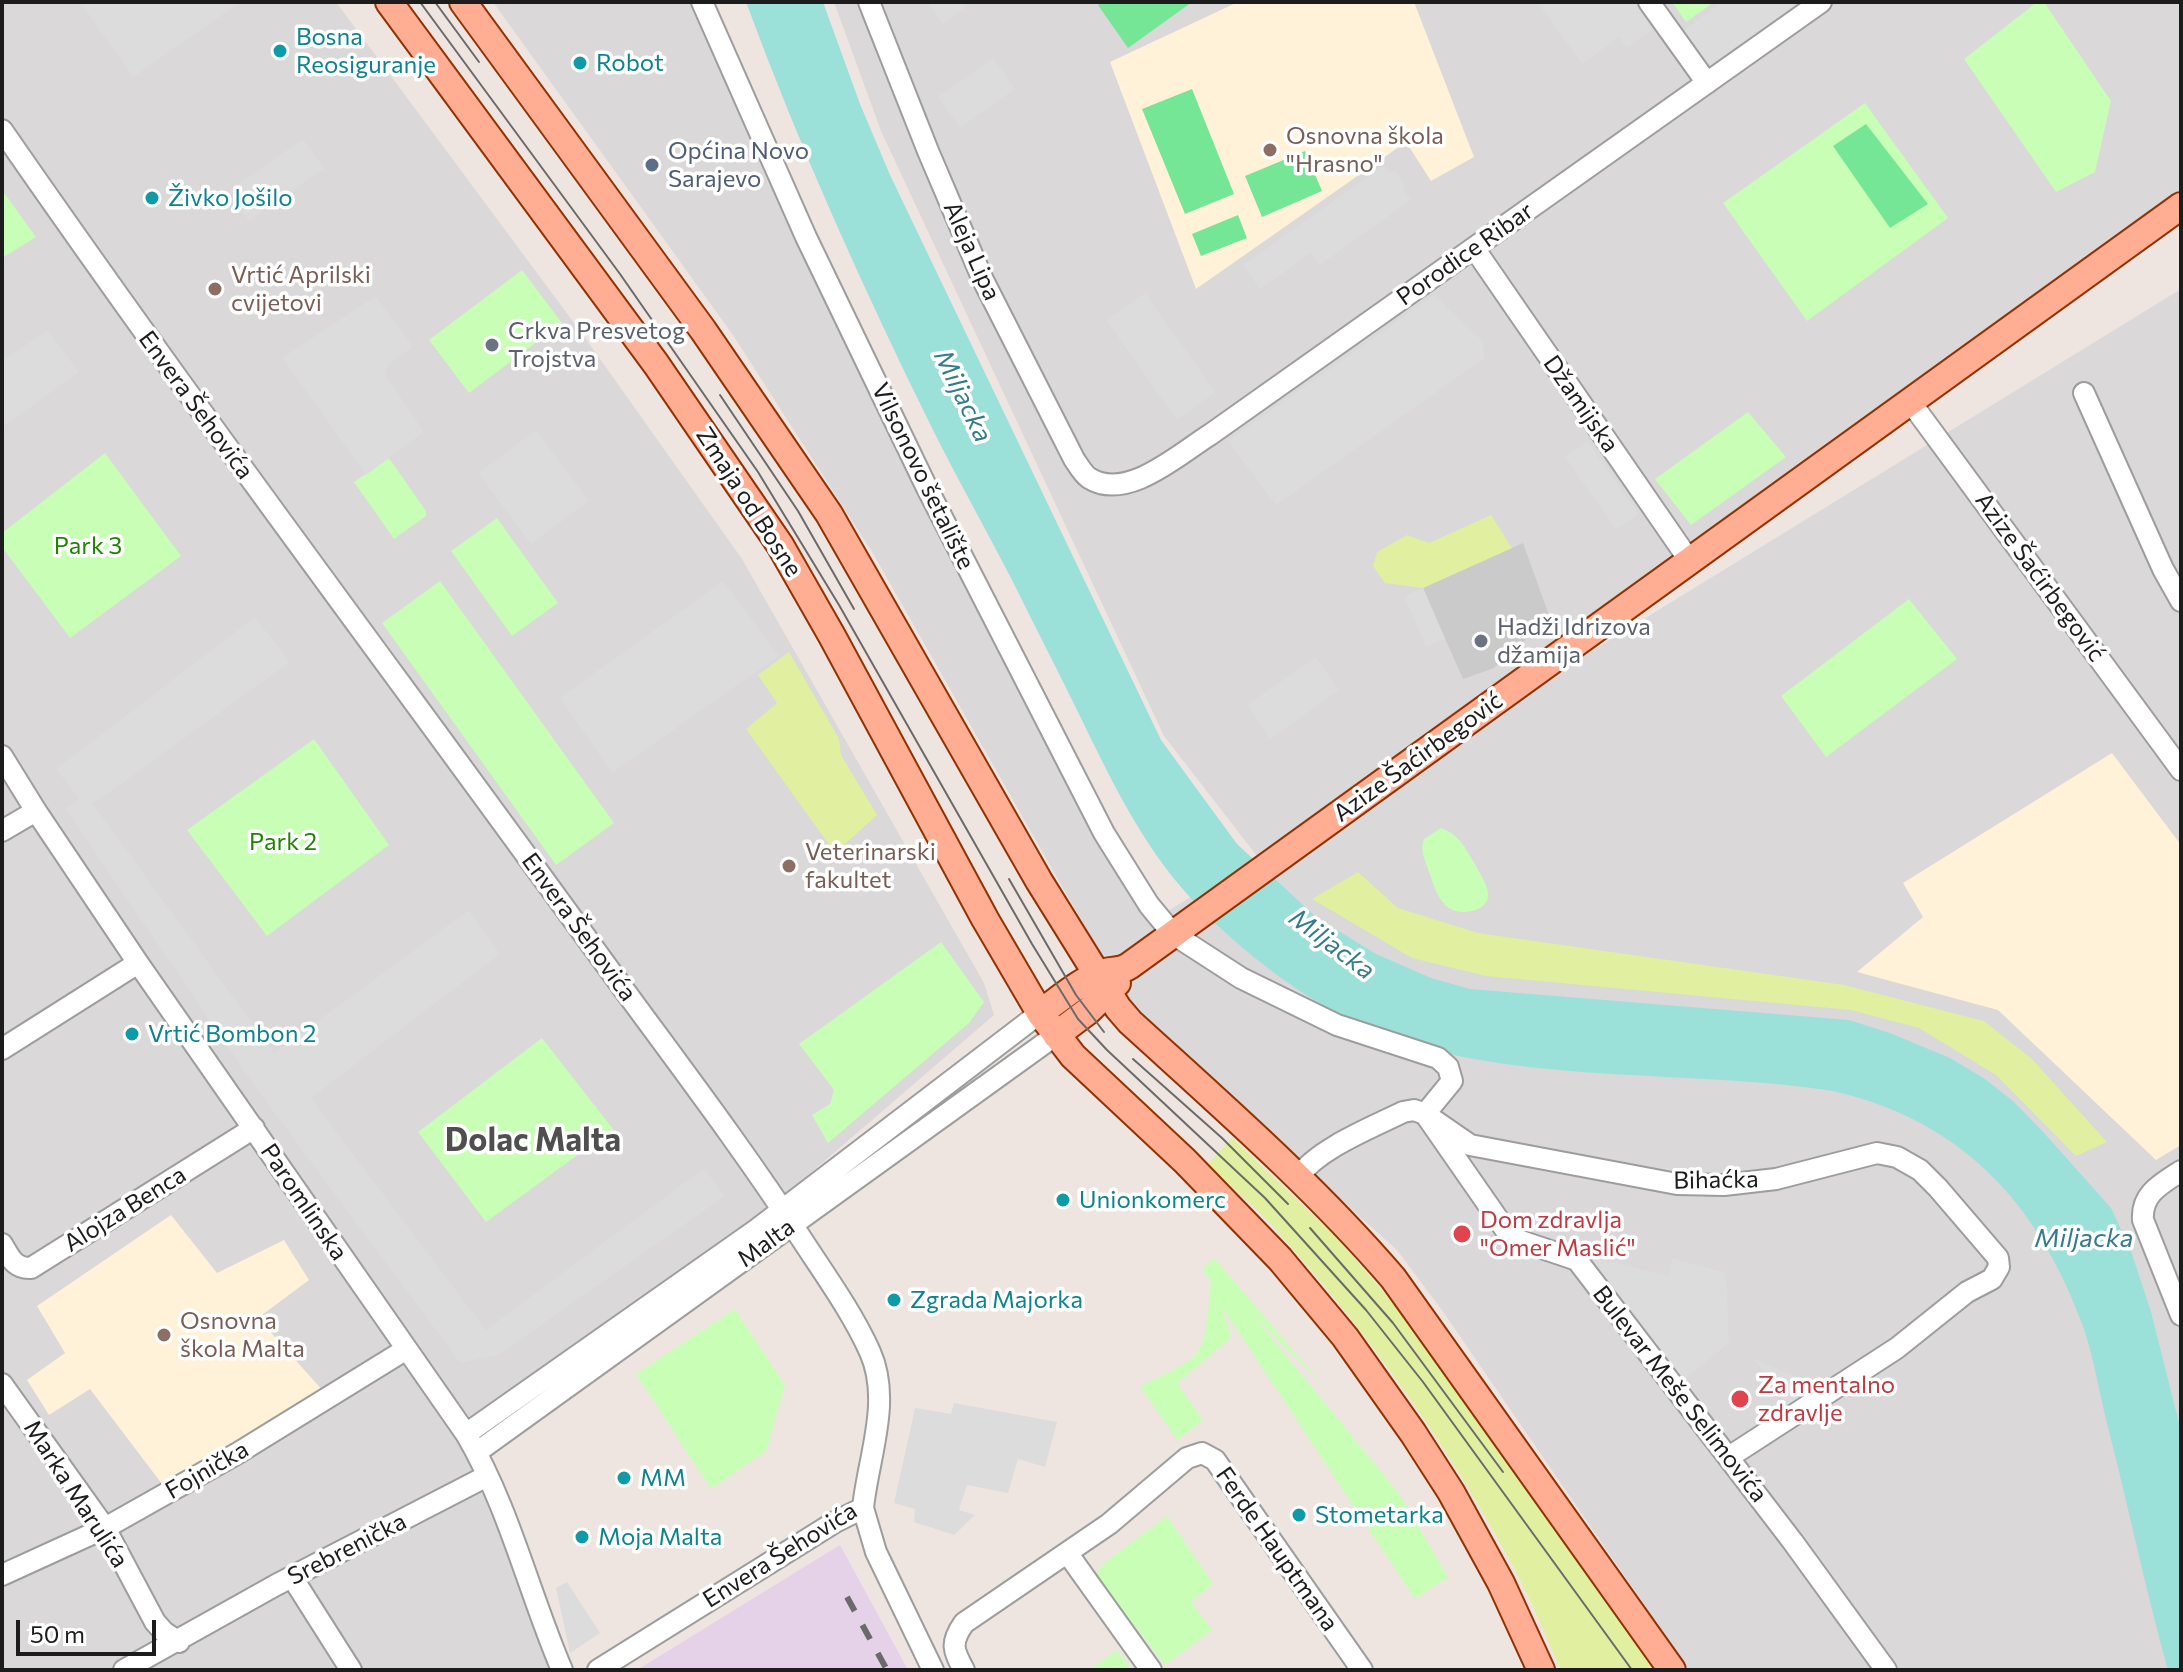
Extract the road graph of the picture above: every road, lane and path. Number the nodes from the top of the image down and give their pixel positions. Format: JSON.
{"nodes":[{"id":1,"x":389,"y":2,"type":"edge"},
{"id":2,"x":463,"y":2,"type":"edge"},
{"id":3,"x":702,"y":2,"type":"edge"},
{"id":4,"x":869,"y":2,"type":"edge"},
{"id":5,"x":1649,"y":2,"type":"edge"},
{"id":6,"x":1821,"y":2,"type":"edge"},
{"id":7,"x":1707,"y":83,"type":"junction"},
{"id":8,"x":2,"y":130,"type":"edge"},
{"id":9,"x":2181,"y":206,"type":"edge"},
{"id":10,"x":1474,"y":248,"type":"junction"},
{"id":11,"x":2084,"y":393,"type":"dead end"},
{"id":12,"x":1909,"y":400,"type":"junction"},
{"id":13,"x":1101,"y":483,"type":"joint"},
{"id":14,"x":1689,"y":560,"type":"junction"},
{"id":15,"x":2174,"y":573,"type":"edge"},
{"id":16,"x":2181,"y":601,"type":"edge"},
{"id":17,"x":2,"y":756,"type":"edge"},
{"id":18,"x":2177,"y":757,"type":"edge"},
{"id":19,"x":36,"y":811,"type":"junction"},
{"id":20,"x":2,"y":831,"type":"edge"},
{"id":21,"x":1173,"y":934,"type":"junction"},
{"id":22,"x":138,"y":963,"type":"junction"},
{"id":23,"x":1107,"y":982,"type":"junction"},
{"id":24,"x":1040,"y":1013,"type":"junction"},
{"id":25,"x":1056,"y":1035,"type":"junction"},
{"id":26,"x":2,"y":1049,"type":"edge"},
{"id":27,"x":1425,"y":1114,"type":"junction"},
{"id":28,"x":254,"y":1128,"type":"junction"},
{"id":29,"x":2181,"y":1171,"type":"edge"},
{"id":30,"x":1298,"y":1177,"type":"junction"},
{"id":31,"x":787,"y":1217,"type":"junction"},
{"id":32,"x":2,"y":1244,"type":"edge"},
{"id":33,"x":2181,"y":1315,"type":"edge"},
{"id":34,"x":405,"y":1350,"type":"junction"},
{"id":35,"x":2,"y":1384,"type":"edge"},
{"id":36,"x":472,"y":1443,"type":"junction"},
{"id":37,"x":1729,"y":1457,"type":"junction"},
{"id":38,"x":487,"y":1476,"type":"junction"},
{"id":39,"x":863,"y":1508,"type":"junction"},
{"id":40,"x":105,"y":1528,"type":"junction"},
{"id":41,"x":1068,"y":1554,"type":"junction"},
{"id":42,"x":2,"y":1575,"type":"edge"},
{"id":43,"x":292,"y":1577,"type":"junction"},
{"id":44,"x":910,"y":1625,"type":"junction"},
{"id":45,"x":179,"y":1642,"type":"junction"},
{"id":46,"x":959,"y":1662,"type":"edge"},
{"id":47,"x":124,"y":1670,"type":"edge"},
{"id":48,"x":351,"y":1670,"type":"edge"},
{"id":49,"x":562,"y":1670,"type":"edge"},
{"id":50,"x":598,"y":1670,"type":"edge"},
{"id":51,"x":933,"y":1670,"type":"edge"},
{"id":52,"x":1151,"y":1670,"type":"edge"},
{"id":53,"x":1362,"y":1670,"type":"edge"},
{"id":54,"x":1541,"y":1670,"type":"edge"},
{"id":55,"x":1672,"y":1670,"type":"edge"},
{"id":56,"x":1886,"y":1670,"type":"edge"}],
"edges":[{"from":1,"to":24,"type":"main road","name":"Zmaja od Bosne"},
{"from":2,"to":23,"type":"main road"},
{"from":3,"to":21,"type":"street","name":"Vilsonovo šetalište"},
{"from":4,"to":13,"type":"street","name":"Aleja Lipa"},
{"from":5,"to":7,"type":"street"},
{"from":6,"to":7,"type":"street","name":"Porodice Ribar"},
{"from":7,"to":10,"type":"street","name":"Porodice Ribar"},
{"from":8,"to":31,"type":"street","name":"Envera Šehovića"},
{"from":9,"to":12,"type":"main road","name":"Azize Šaćirbegović"},
{"from":10,"to":13,"type":"street","name":"Porodice Ribar"},
{"from":10,"to":14,"type":"street","name":"Džamijska"},
{"from":11,"to":15,"type":"street"},
{"from":12,"to":14,"type":"main road","name":"Azize Šaćirbegović"},
{"from":12,"to":18,"type":"street","name":"Azize Šaćirbegović"},
{"from":14,"to":21,"type":"main road","name":"Azize Šaćirbegović"},
{"from":15,"to":16,"type":"street"},
{"from":17,"to":19,"type":"street","name":"Paromlinska"},
{"from":19,"to":20,"type":"street"},
{"from":19,"to":22,"type":"street","name":"Paromlinska"},
{"from":21,"to":23,"type":"main road","name":"Azize Šaćirbegović"},
{"from":21,"to":27,"type":"street"},
{"from":22,"to":26,"type":"street"},
{"from":22,"to":28,"type":"street","name":"Paromlinska"},
{"from":23,"to":24,"type":"main road","name":"Azize Šaćirbegović"},
{"from":23,"to":25,"type":"main road","name":"Azize Šaćirbegović"},
{"from":23,"to":30,"type":"main road"},
{"from":24,"to":25,"type":"main road","name":"Zmaja od Bosne"},
{"from":24,"to":31,"type":"street","name":"Malta"},
{"from":25,"to":31,"type":"street","name":"Malta"},
{"from":25,"to":54,"type":"main road"},
{"from":27,"to":30,"type":"street"},
{"from":27,"to":37,"type":"street","name":"Bulevar Meše Selimovića"},
{"from":27,"to":37,"type":"street","name":"Bihaćka"},
{"from":28,"to":32,"type":"street","name":"Alojza Benca"},
{"from":28,"to":34,"type":"street","name":"Paromlinska"},
{"from":29,"to":33,"type":"street"},
{"from":30,"to":55,"type":"main road"},
{"from":31,"to":36,"type":"street","name":"Malta"},
{"from":31,"to":39,"type":"street","name":"Envera Šehovića"},
{"from":34,"to":36,"type":"street","name":"Paromlinska"},
{"from":34,"to":40,"type":"street","name":"Fojnička"},
{"from":35,"to":40,"type":"street","name":"Marka Marulića"},
{"from":36,"to":38,"type":"street","name":"Paromlinska"},
{"from":37,"to":56,"type":"street","name":"Bulevar Meše Selimovića"},
{"from":38,"to":43,"type":"street","name":"Srebrenička"},
{"from":38,"to":49,"type":"street","name":"Paromlinska"},
{"from":39,"to":44,"type":"street"},
{"from":39,"to":50,"type":"street","name":"Envera Šehovića"},
{"from":40,"to":42,"type":"street","name":"Fojnička"},
{"from":40,"to":45,"type":"street","name":"Marka Marulića"},
{"from":41,"to":46,"type":"street","name":"Ferde Hauptmana"},
{"from":41,"to":52,"type":"street"},
{"from":41,"to":53,"type":"street","name":"Ferde Hauptmana"},
{"from":43,"to":45,"type":"street","name":"Srebrenička"},
{"from":43,"to":48,"type":"street"},
{"from":44,"to":46,"type":"street"},
{"from":44,"to":51,"type":"street"},
{"from":45,"to":47,"type":"street","name":"Srebrenička"}]}
